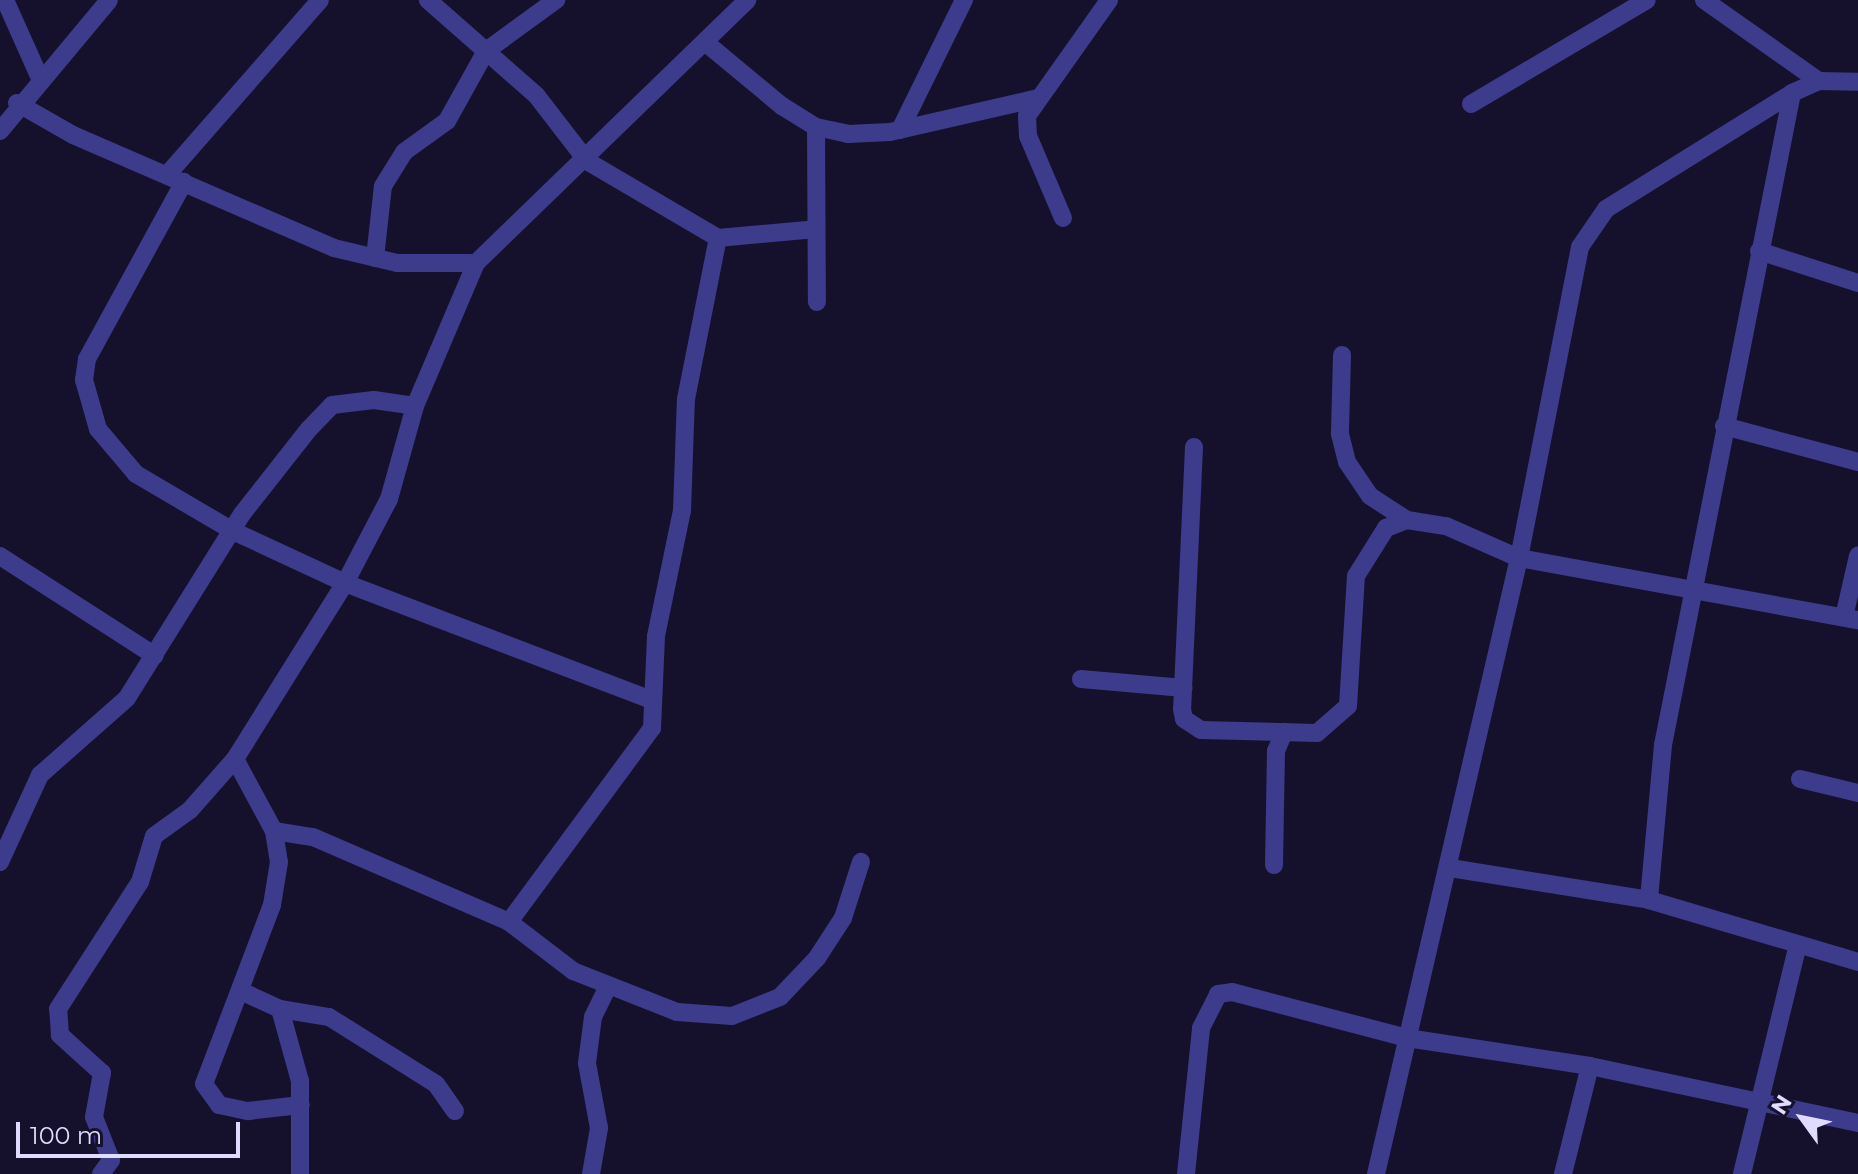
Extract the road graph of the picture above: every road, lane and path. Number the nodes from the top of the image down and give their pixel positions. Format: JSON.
{"nodes":[{"id":1,"x":5,"y":0,"type":"edge"},
{"id":2,"x":109,"y":0,"type":"edge"},
{"id":3,"x":320,"y":0,"type":"edge"},
{"id":4,"x":428,"y":0,"type":"edge"},
{"id":5,"x":556,"y":0,"type":"edge"},
{"id":6,"x":747,"y":0,"type":"edge"},
{"id":7,"x":964,"y":0,"type":"edge"},
{"id":8,"x":1109,"y":0,"type":"edge"},
{"id":9,"x":1647,"y":0,"type":"edge"},
{"id":10,"x":1704,"y":0,"type":"edge"},
{"id":11,"x":706,"y":43,"type":"junction"},
{"id":12,"x":486,"y":51,"type":"junction"},
{"id":13,"x":39,"y":76,"type":"junction"},
{"id":14,"x":1819,"y":81,"type":"junction"},
{"id":15,"x":1858,"y":82,"type":"edge"},
{"id":16,"x":1792,"y":93,"type":"junction"},
{"id":17,"x":1038,"y":98,"type":"junction"},
{"id":18,"x":17,"y":103,"type":"junction"},
{"id":19,"x":1471,"y":104,"type":"dead end"},
{"id":20,"x":816,"y":127,"type":"junction"},
{"id":21,"x":900,"y":130,"type":"junction"},
{"id":22,"x":0,"y":131,"type":"edge"},
{"id":23,"x":587,"y":161,"type":"junction"},
{"id":24,"x":176,"y":179,"type":"junction"},
{"id":25,"x":1063,"y":218,"type":"dead end"},
{"id":26,"x":816,"y":229,"type":"junction"},
{"id":27,"x":718,"y":238,"type":"junction"},
{"id":28,"x":1759,"y":251,"type":"junction"},
{"id":29,"x":375,"y":258,"type":"junction"},
{"id":30,"x":476,"y":263,"type":"junction"},
{"id":31,"x":1858,"y":283,"type":"edge"},
{"id":32,"x":817,"y":302,"type":"dead end"},
{"id":33,"x":1342,"y":355,"type":"dead end"},
{"id":34,"x":415,"y":406,"type":"junction"},
{"id":35,"x":1724,"y":426,"type":"junction"},
{"id":36,"x":1194,"y":447,"type":"dead end"},
{"id":37,"x":1858,"y":462,"type":"edge"},
{"id":38,"x":1407,"y":520,"type":"junction"},
{"id":39,"x":233,"y":531,"type":"junction"},
{"id":40,"x":0,"y":556,"type":"edge"},
{"id":41,"x":1858,"y":556,"type":"edge"},
{"id":42,"x":1519,"y":558,"type":"junction"},
{"id":43,"x":345,"y":583,"type":"junction"},
{"id":44,"x":1696,"y":590,"type":"junction"},
{"id":45,"x":1851,"y":618,"type":"edge"},
{"id":46,"x":155,"y":656,"type":"junction"},
{"id":47,"x":1081,"y":679,"type":"dead end"},
{"id":48,"x":1184,"y":688,"type":"junction"},
{"id":49,"x":649,"y":699,"type":"junction"},
{"id":50,"x":1284,"y":732,"type":"junction"},
{"id":51,"x":235,"y":759,"type":"junction"},
{"id":52,"x":1800,"y":779,"type":"dead end"},
{"id":53,"x":1858,"y":793,"type":"edge"},
{"id":54,"x":274,"y":831,"type":"junction"},
{"id":55,"x":0,"y":862,"type":"edge"},
{"id":56,"x":861,"y":862,"type":"dead end"},
{"id":57,"x":1274,"y":865,"type":"dead end"},
{"id":58,"x":1450,"y":868,"type":"junction"},
{"id":59,"x":1649,"y":900,"type":"junction"},
{"id":60,"x":509,"y":922,"type":"junction"},
{"id":61,"x":1797,"y":948,"type":"junction"},
{"id":62,"x":1858,"y":962,"type":"edge"},
{"id":63,"x":608,"y":986,"type":"junction"},
{"id":64,"x":243,"y":992,"type":"junction"},
{"id":65,"x":280,"y":1009,"type":"junction"},
{"id":66,"x":1407,"y":1038,"type":"junction"},
{"id":67,"x":1590,"y":1066,"type":"junction"},
{"id":68,"x":1762,"y":1103,"type":"junction"},
{"id":69,"x":301,"y":1105,"type":"junction"},
{"id":70,"x":455,"y":1111,"type":"dead end"},
{"id":71,"x":1858,"y":1123,"type":"edge"},
{"id":72,"x":101,"y":1174,"type":"edge"},
{"id":73,"x":300,"y":1174,"type":"edge"},
{"id":74,"x":591,"y":1174,"type":"edge"},
{"id":75,"x":1186,"y":1174,"type":"edge"},
{"id":76,"x":1376,"y":1174,"type":"edge"},
{"id":77,"x":1563,"y":1174,"type":"edge"},
{"id":78,"x":1742,"y":1174,"type":"edge"}],
"edges":[{"from":1,"to":13,"type":"street"},
{"from":2,"to":13,"type":"street"},
{"from":3,"to":24,"type":"street"},
{"from":4,"to":12,"type":"street"},
{"from":5,"to":12,"type":"street"},
{"from":6,"to":11,"type":"street"},
{"from":7,"to":21,"type":"street"},
{"from":8,"to":17,"type":"street"},
{"from":9,"to":19,"type":"street"},
{"from":10,"to":14,"type":"street"},
{"from":11,"to":20,"type":"street"},
{"from":11,"to":23,"type":"street"},
{"from":12,"to":23,"type":"street"},
{"from":12,"to":29,"type":"street"},
{"from":13,"to":18,"type":"street"},
{"from":14,"to":15,"type":"street"},
{"from":14,"to":16,"type":"street"},
{"from":16,"to":28,"type":"street"},
{"from":16,"to":42,"type":"street"},
{"from":17,"to":21,"type":"street"},
{"from":17,"to":25,"type":"street"},
{"from":18,"to":22,"type":"street"},
{"from":18,"to":24,"type":"street"},
{"from":20,"to":21,"type":"street"},
{"from":20,"to":26,"type":"street"},
{"from":23,"to":27,"type":"street"},
{"from":23,"to":30,"type":"street"},
{"from":24,"to":29,"type":"street"},
{"from":24,"to":39,"type":"street"},
{"from":26,"to":27,"type":"street"},
{"from":26,"to":32,"type":"street"},
{"from":27,"to":49,"type":"street"},
{"from":28,"to":31,"type":"street"},
{"from":28,"to":35,"type":"street"},
{"from":29,"to":30,"type":"street"},
{"from":30,"to":34,"type":"street"},
{"from":33,"to":38,"type":"street"},
{"from":34,"to":39,"type":"street"},
{"from":34,"to":43,"type":"street"},
{"from":35,"to":37,"type":"street"},
{"from":35,"to":44,"type":"street"},
{"from":36,"to":48,"type":"street"},
{"from":38,"to":42,"type":"street"},
{"from":38,"to":50,"type":"street"},
{"from":39,"to":43,"type":"street"},
{"from":39,"to":46,"type":"street"},
{"from":40,"to":46,"type":"street"},
{"from":41,"to":45,"type":"street"},
{"from":42,"to":44,"type":"street"},
{"from":42,"to":58,"type":"street"},
{"from":43,"to":49,"type":"street"},
{"from":43,"to":51,"type":"street"},
{"from":44,"to":45,"type":"street"},
{"from":44,"to":59,"type":"street"},
{"from":46,"to":55,"type":"street"},
{"from":47,"to":48,"type":"street"},
{"from":48,"to":50,"type":"street"},
{"from":49,"to":60,"type":"street"},
{"from":50,"to":57,"type":"street"},
{"from":51,"to":54,"type":"street"},
{"from":51,"to":72,"type":"street"},
{"from":52,"to":53,"type":"street"},
{"from":54,"to":60,"type":"street"},
{"from":54,"to":64,"type":"street"},
{"from":56,"to":63,"type":"street"},
{"from":58,"to":59,"type":"street"},
{"from":58,"to":66,"type":"street"},
{"from":59,"to":61,"type":"street"},
{"from":60,"to":63,"type":"street"},
{"from":61,"to":62,"type":"street"},
{"from":61,"to":68,"type":"street"},
{"from":63,"to":74,"type":"street"},
{"from":64,"to":65,"type":"street"},
{"from":64,"to":69,"type":"street"},
{"from":65,"to":69,"type":"street"},
{"from":65,"to":70,"type":"street"},
{"from":66,"to":67,"type":"street"},
{"from":66,"to":75,"type":"street"},
{"from":66,"to":76,"type":"street"},
{"from":67,"to":68,"type":"street"},
{"from":67,"to":77,"type":"street"},
{"from":68,"to":71,"type":"street"},
{"from":68,"to":78,"type":"street"},
{"from":69,"to":73,"type":"street"}]}
